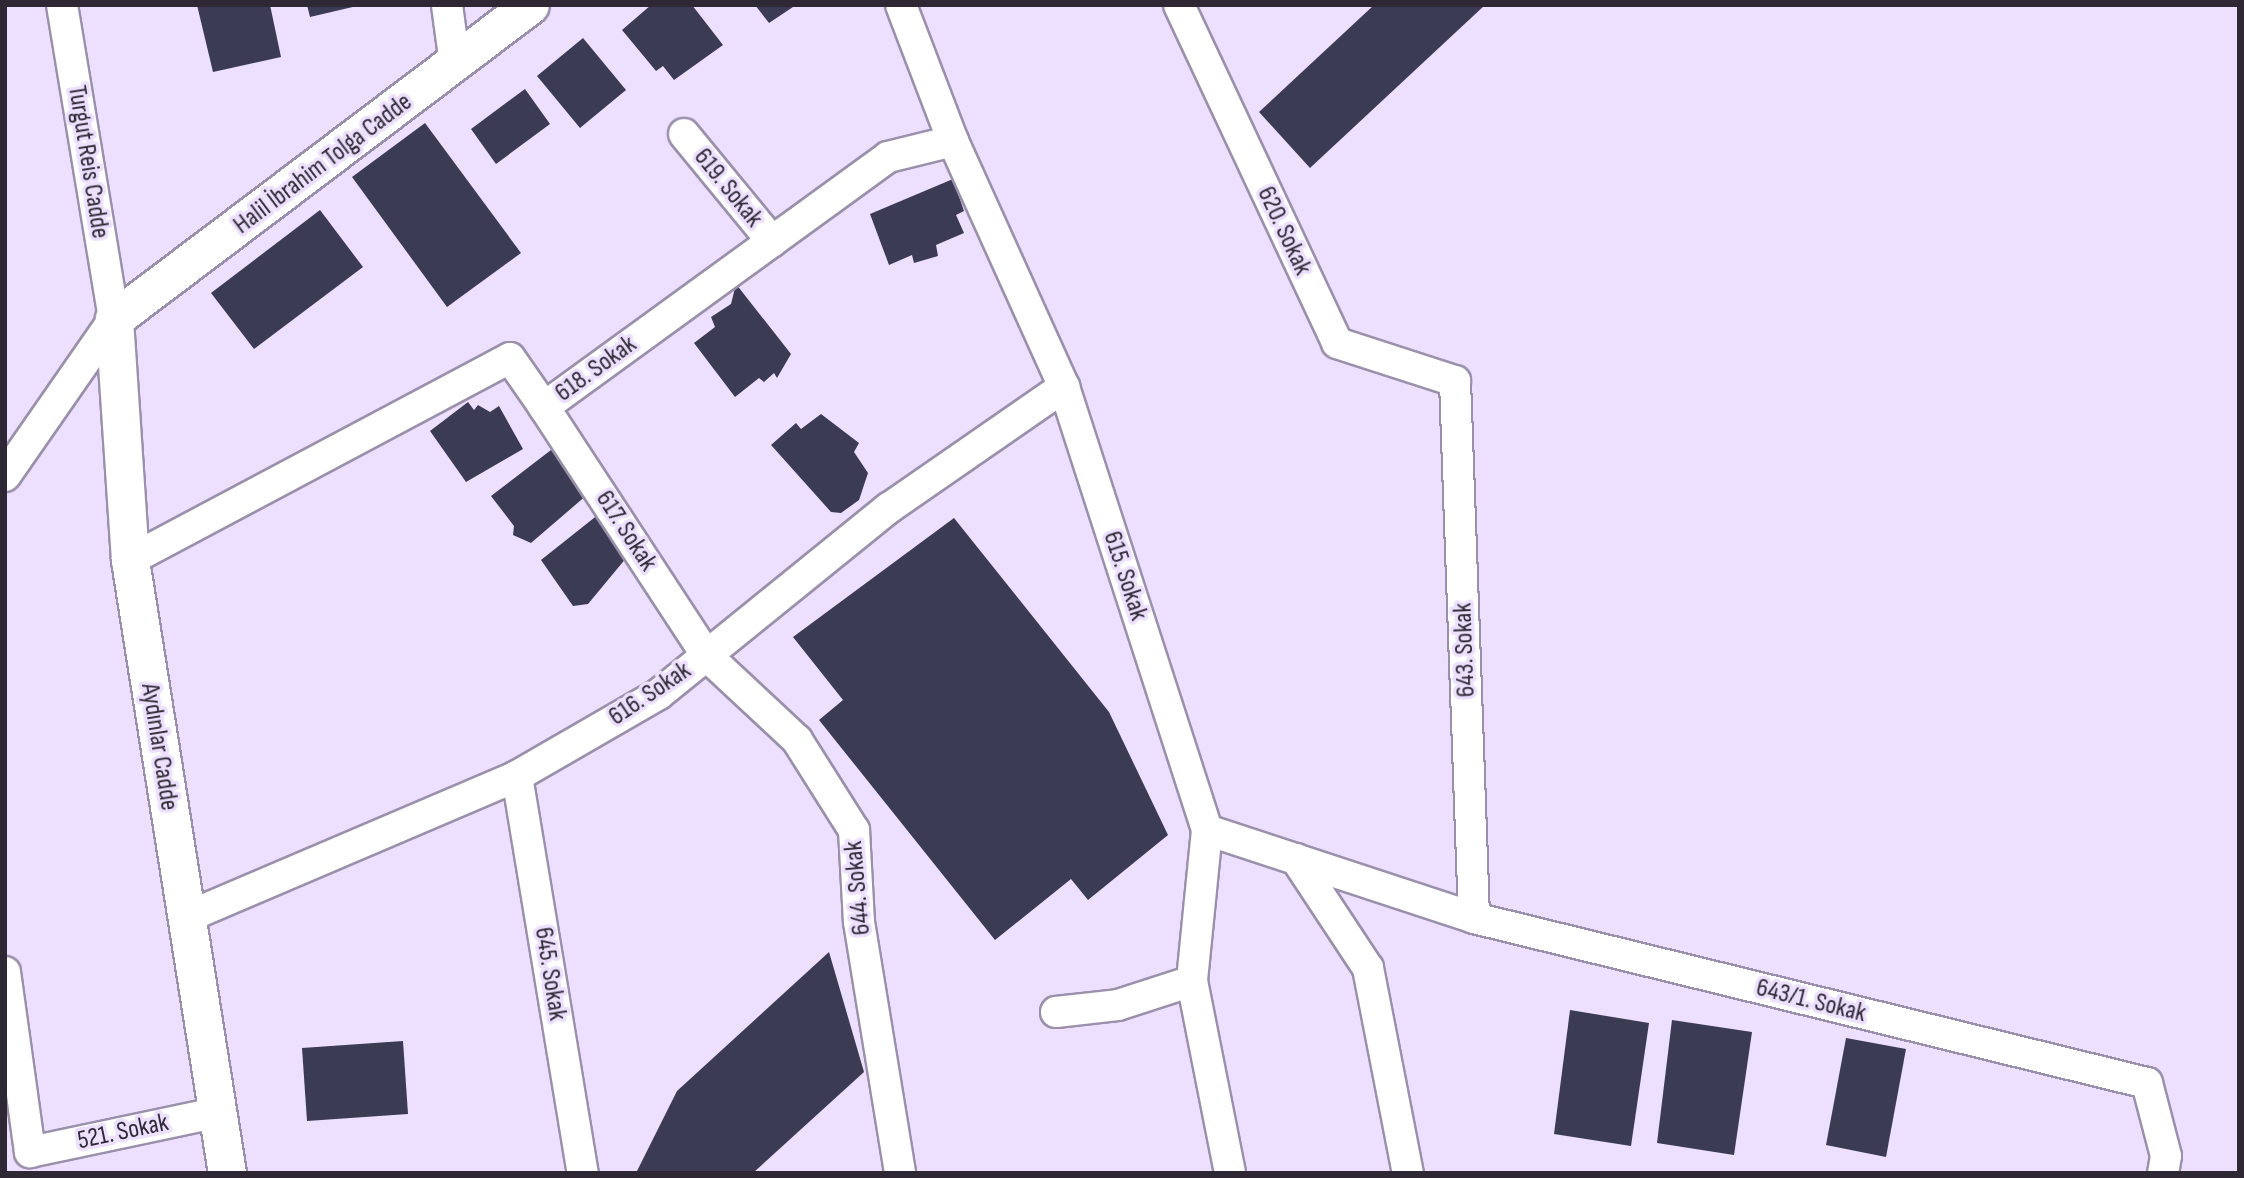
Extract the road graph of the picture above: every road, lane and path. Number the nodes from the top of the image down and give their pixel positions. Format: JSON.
{"nodes":[{"id":1,"x":62,"y":5,"type":"edge"},
{"id":2,"x":447,"y":5,"type":"edge"},
{"id":3,"x":530,"y":5,"type":"edge"},
{"id":4,"x":901,"y":5,"type":"edge"},
{"id":5,"x":1179,"y":5,"type":"edge"},
{"id":6,"x":455,"y":64,"type":"junction"},
{"id":7,"x":684,"y":134,"type":"dead end"},
{"id":8,"x":953,"y":141,"type":"junction"},
{"id":9,"x":772,"y":241,"type":"junction"},
{"id":10,"x":114,"y":320,"type":"junction"},
{"id":11,"x":1455,"y":381,"type":"joint"},
{"id":12,"x":1064,"y":387,"type":"junction"},
{"id":13,"x":544,"y":407,"type":"junction"},
{"id":14,"x":5,"y":476,"type":"edge"},
{"id":15,"x":130,"y":560,"type":"junction"},
{"id":16,"x":707,"y":656,"type":"junction"},
{"id":17,"x":517,"y":776,"type":"junction"},
{"id":18,"x":1207,"y":830,"type":"junction"},
{"id":19,"x":1296,"y":859,"type":"junction"},
{"id":20,"x":187,"y":917,"type":"junction"},
{"id":21,"x":1474,"y":918,"type":"junction"},
{"id":22,"x":5,"y":972,"type":"edge"},
{"id":23,"x":1192,"y":981,"type":"junction"},
{"id":24,"x":1056,"y":1012,"type":"dead end"},
{"id":25,"x":215,"y":1113,"type":"junction"},
{"id":26,"x":227,"y":1173,"type":"edge"},
{"id":27,"x":583,"y":1173,"type":"edge"},
{"id":28,"x":900,"y":1173,"type":"edge"},
{"id":29,"x":1230,"y":1173,"type":"edge"},
{"id":30,"x":1408,"y":1173,"type":"edge"},
{"id":31,"x":2163,"y":1173,"type":"edge"}],
"edges":[{"from":1,"to":10,"type":"street","name":"Turgut Reis Cadde"},
{"from":2,"to":6,"type":"street"},
{"from":3,"to":6,"type":"street","name":"Halil İbrahim Tolga Cadde"},
{"from":4,"to":8,"type":"street","name":"615. Sokak"},
{"from":5,"to":11,"type":"street","name":"620. Sokak"},
{"from":6,"to":10,"type":"street","name":"Halil İbrahim Tolga Cadde"},
{"from":7,"to":9,"type":"street","name":"619. Sokak"},
{"from":8,"to":9,"type":"street","name":"618. Sokak"},
{"from":8,"to":12,"type":"street","name":"615. Sokak"},
{"from":9,"to":13,"type":"street","name":"618. Sokak"},
{"from":10,"to":14,"type":"street"},
{"from":10,"to":15,"type":"street","name":"Aydınlar Cadde"},
{"from":11,"to":21,"type":"street","name":"643. Sokak"},
{"from":12,"to":16,"type":"street","name":"616. Sokak"},
{"from":12,"to":18,"type":"street","name":"615. Sokak"},
{"from":13,"to":15,"type":"street","name":"618. Sokak"},
{"from":13,"to":16,"type":"street","name":"617. Sokak"},
{"from":15,"to":20,"type":"street","name":"Aydınlar Cadde"},
{"from":16,"to":17,"type":"street","name":"616. Sokak"},
{"from":16,"to":28,"type":"street","name":"644. Sokak"},
{"from":17,"to":20,"type":"street","name":"616. Sokak"},
{"from":17,"to":27,"type":"street","name":"645. Sokak"},
{"from":18,"to":19,"type":"street","name":"643/1. Sokak"},
{"from":18,"to":23,"type":"street","name":"615. Sokak"},
{"from":19,"to":21,"type":"street","name":"643/1. Sokak"},
{"from":19,"to":30,"type":"street"},
{"from":20,"to":25,"type":"street","name":"Aydınlar Cadde"},
{"from":21,"to":31,"type":"street","name":"643/1. Sokak"},
{"from":22,"to":25,"type":"street","name":"521. Sokak"},
{"from":23,"to":24,"type":"street"},
{"from":23,"to":29,"type":"street","name":"615. Sokak"},
{"from":25,"to":26,"type":"street","name":"Aydınlar Cadde"}]}
